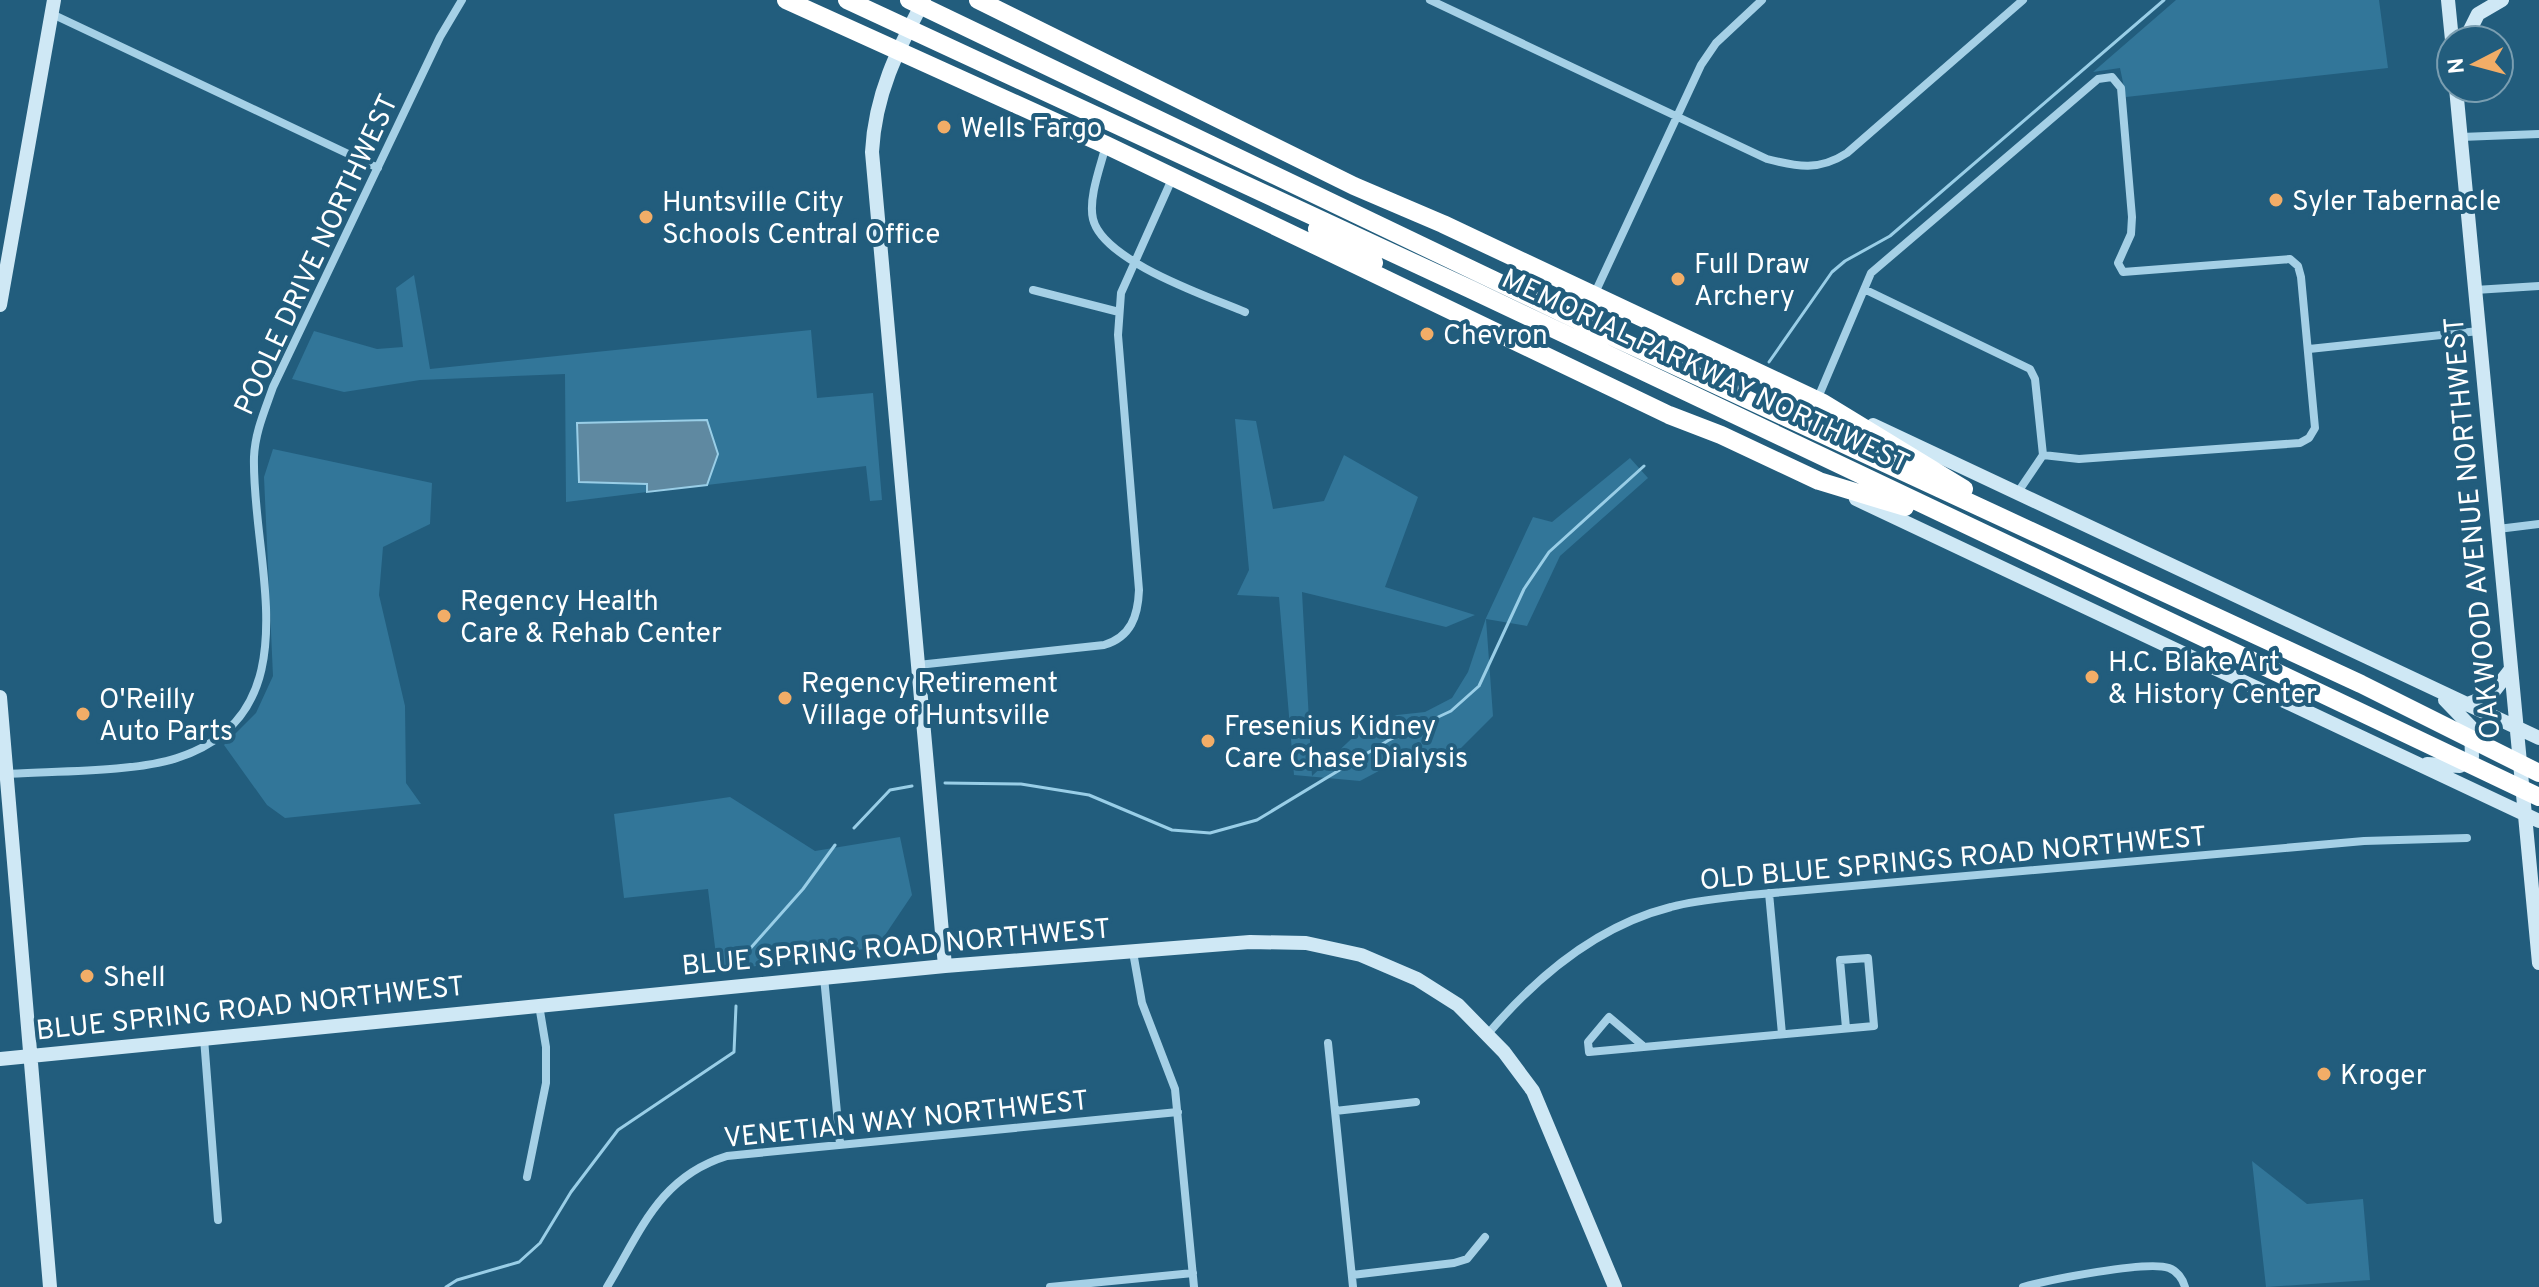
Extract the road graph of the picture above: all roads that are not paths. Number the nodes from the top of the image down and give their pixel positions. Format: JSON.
{"nodes":[{"id":1,"x":462,"y":0,"type":"edge"},
{"id":2,"x":786,"y":0,"type":"edge"},
{"id":3,"x":847,"y":0,"type":"edge"},
{"id":4,"x":867,"y":0,"type":"edge"},
{"id":5,"x":909,"y":0,"type":"edge"},
{"id":6,"x":924,"y":0,"type":"edge"},
{"id":7,"x":978,"y":0,"type":"edge"},
{"id":8,"x":1430,"y":0,"type":"edge"},
{"id":9,"x":1762,"y":0,"type":"edge"},
{"id":10,"x":2023,"y":0,"type":"edge"},
{"id":11,"x":2448,"y":0,"type":"edge"},
{"id":12,"x":2502,"y":0,"type":"edge"},
{"id":13,"x":53,"y":7,"type":"edge"},
{"id":14,"x":817,"y":15,"type":"junction"},
{"id":15,"x":1018,"y":19,"type":"junction"},
{"id":16,"x":2450,"y":24,"type":"edge"},
{"id":17,"x":2473,"y":24,"type":"edge"},
{"id":18,"x":896,"y":52,"type":"junction"},
{"id":19,"x":985,"y":93,"type":"junction"},
{"id":20,"x":2458,"y":104,"type":"edge"},
{"id":21,"x":1676,"y":117,"type":"junction"},
{"id":22,"x":2539,"y":134,"type":"edge"},
{"id":23,"x":2461,"y":137,"type":"junction"},
{"id":24,"x":1106,"y":145,"type":"junction"},
{"id":25,"x":378,"y":168,"type":"junction"},
{"id":26,"x":1172,"y":179,"type":"junction"},
{"id":27,"x":1276,"y":199,"type":"junction"},
{"id":28,"x":1134,"y":265,"type":"junction"},
{"id":29,"x":2539,"y":286,"type":"edge"},
{"id":30,"x":1033,"y":290,"type":"dead end"},
{"id":31,"x":1866,"y":290,"type":"junction"},
{"id":32,"x":2475,"y":290,"type":"junction"},
{"id":33,"x":1417,"y":294,"type":"junction"},
{"id":34,"x":1594,"y":295,"type":"junction"},
{"id":35,"x":0,"y":305,"type":"edge"},
{"id":36,"x":1119,"y":312,"type":"junction"},
{"id":37,"x":1245,"y":312,"type":"dead end"},
{"id":38,"x":2479,"y":331,"type":"junction"},
{"id":39,"x":2309,"y":349,"type":"junction"},
{"id":40,"x":1820,"y":401,"type":"junction"},
{"id":41,"x":2043,"y":455,"type":"junction"},
{"id":42,"x":1819,"y":481,"type":"junction"},
{"id":43,"x":2018,"y":492,"type":"junction"},
{"id":44,"x":2539,"y":524,"type":"edge"},
{"id":45,"x":2498,"y":529,"type":"junction"},
{"id":46,"x":2038,"y":535,"type":"junction"},
{"id":47,"x":2017,"y":547,"type":"junction"},
{"id":48,"x":918,"y":665,"type":"junction"},
{"id":49,"x":2511,"y":668,"type":"junction"},
{"id":50,"x":2432,"y":689,"type":"junction"},
{"id":51,"x":0,"y":697,"type":"edge"},
{"id":52,"x":2465,"y":705,"type":"junction"},
{"id":53,"x":2516,"y":728,"type":"junction"},
{"id":54,"x":2539,"y":738,"type":"edge"},
{"id":55,"x":2411,"y":761,"type":"junction"},
{"id":56,"x":2539,"y":773,"type":"edge"},
{"id":57,"x":7,"y":774,"type":"junction"},
{"id":58,"x":2539,"y":797,"type":"edge"},
{"id":59,"x":2524,"y":815,"type":"junction"},
{"id":60,"x":2539,"y":821,"type":"edge"},
{"id":61,"x":2467,"y":838,"type":"dead end"},
{"id":62,"x":1769,"y":893,"type":"junction"},
{"id":63,"x":2536,"y":899,"type":"edge"},
{"id":64,"x":1133,"y":952,"type":"junction"},
{"id":65,"x":2539,"y":963,"type":"edge"},
{"id":66,"x":945,"y":966,"type":"junction"},
{"id":67,"x":824,"y":977,"type":"junction"},
{"id":68,"x":539,"y":1004,"type":"junction"},
{"id":69,"x":1846,"y":1028,"type":"junction"},
{"id":70,"x":1782,"y":1034,"type":"junction"},
{"id":71,"x":1487,"y":1035,"type":"junction"},
{"id":72,"x":204,"y":1038,"type":"junction"},
{"id":73,"x":1328,"y":1043,"type":"dead end"},
{"id":74,"x":1642,"y":1045,"type":"junction"},
{"id":75,"x":30,"y":1056,"type":"junction"},
{"id":76,"x":0,"y":1059,"type":"edge"},
{"id":77,"x":1416,"y":1102,"type":"dead end"},
{"id":78,"x":1335,"y":1111,"type":"junction"},
{"id":79,"x":1178,"y":1112,"type":"junction"},
{"id":80,"x":840,"y":1144,"type":"junction"},
{"id":81,"x":527,"y":1177,"type":"dead end"},
{"id":82,"x":218,"y":1220,"type":"dead end"},
{"id":83,"x":1485,"y":1237,"type":"dead end"},
{"id":84,"x":1193,"y":1273,"type":"junction"},
{"id":85,"x":1352,"y":1275,"type":"junction"},
{"id":86,"x":50,"y":1287,"type":"edge"},
{"id":87,"x":608,"y":1287,"type":"edge"},
{"id":88,"x":1050,"y":1287,"type":"edge"},
{"id":89,"x":1194,"y":1287,"type":"edge"},
{"id":90,"x":1353,"y":1287,"type":"edge"},
{"id":91,"x":1614,"y":1287,"type":"edge"},
{"id":92,"x":2023,"y":1287,"type":"edge"},
{"id":93,"x":2185,"y":1287,"type":"edge"}],
"edges":[{"from":1,"to":25,"type":"street","name":"POOLE DRIVE NORTHWEST"},
{"from":2,"to":14,"type":"highway"},
{"from":3,"to":27,"type":"highway","name":"MEMORIAL PARKWAY NORTHWEST"},
{"from":4,"to":14,"type":"highway"},
{"from":5,"to":46,"type":"highway","name":"MEMORIAL PARKWAY NORTHWEST"},
{"from":6,"to":18,"type":"street"},
{"from":7,"to":15,"type":"highway"},
{"from":8,"to":21,"type":"street"},
{"from":9,"to":21,"type":"street"},
{"from":10,"to":21,"type":"street"},
{"from":11,"to":16,"type":"street"},
{"from":12,"to":17,"type":"street"},
{"from":13,"to":25,"type":"street"},
{"from":13,"to":35,"type":"street"},
{"from":14,"to":18,"type":"highway"},
{"from":15,"to":19,"type":"highway"},
{"from":15,"to":34,"type":"highway"},
{"from":18,"to":19,"type":"highway"},
{"from":18,"to":48,"type":"street"},
{"from":19,"to":24,"type":"highway"},
{"from":20,"to":23,"type":"street","name":"OAKWOOD AVENUE NORTHWEST"},
{"from":21,"to":34,"type":"street"},
{"from":22,"to":23,"type":"street"},
{"from":23,"to":32,"type":"street","name":"OAKWOOD AVENUE NORTHWEST"},
{"from":24,"to":26,"type":"highway"},
{"from":24,"to":28,"type":"street"},
{"from":25,"to":57,"type":"street","name":"POOLE DRIVE NORTHWEST"},
{"from":26,"to":28,"type":"street"},
{"from":26,"to":33,"type":"highway"},
{"from":27,"to":33,"type":"highway"},
{"from":27,"to":47,"type":"highway","name":"MEMORIAL PARKWAY NORTHWEST"},
{"from":28,"to":36,"type":"street"},
{"from":28,"to":37,"type":"street"},
{"from":29,"to":32,"type":"street"},
{"from":30,"to":36,"type":"street"},
{"from":31,"to":39,"type":"street"},
{"from":31,"to":40,"type":"street"},
{"from":31,"to":41,"type":"street"},
{"from":32,"to":38,"type":"street","name":"OAKWOOD AVENUE NORTHWEST"},
{"from":33,"to":42,"type":"highway"},
{"from":34,"to":40,"type":"highway"},
{"from":36,"to":48,"type":"street"},
{"from":38,"to":39,"type":"street"},
{"from":38,"to":45,"type":"street","name":"OAKWOOD AVENUE NORTHWEST"},
{"from":39,"to":41,"type":"street"},
{"from":40,"to":43,"type":"street"},
{"from":40,"to":46,"type":"highway"},
{"from":41,"to":43,"type":"street"},
{"from":42,"to":47,"type":"highway"},
{"from":42,"to":55,"type":"street"},
{"from":43,"to":50,"type":"street"},
{"from":44,"to":45,"type":"street"},
{"from":45,"to":49,"type":"street","name":"OAKWOOD AVENUE NORTHWEST"},
{"from":46,"to":56,"type":"highway","name":"MEMORIAL PARKWAY NORTHWEST"},
{"from":47,"to":58,"type":"highway","name":"MEMORIAL PARKWAY NORTHWEST"},
{"from":48,"to":66,"type":"street"},
{"from":49,"to":52,"type":"street"},
{"from":49,"to":53,"type":"street","name":"OAKWOOD AVENUE NORTHWEST"},
{"from":50,"to":52,"type":"street"},
{"from":50,"to":55,"type":"street"},
{"from":51,"to":57,"type":"street"},
{"from":52,"to":53,"type":"street"},
{"from":53,"to":54,"type":"street"},
{"from":53,"to":59,"type":"street","name":"OAKWOOD AVENUE NORTHWEST"},
{"from":55,"to":59,"type":"street"},
{"from":57,"to":75,"type":"street"},
{"from":59,"to":60,"type":"street"},
{"from":59,"to":63,"type":"street","name":"OAKWOOD AVENUE NORTHWEST"},
{"from":61,"to":62,"type":"street","name":"OLD BLUE SPRINGS ROAD NORTHWEST"},
{"from":62,"to":70,"type":"street"},
{"from":62,"to":71,"type":"street","name":"OLD BLUE SPRINGS ROAD NORTHWEST"},
{"from":63,"to":65,"type":"street","name":"OAKWOOD AVENUE NORTHWEST"},
{"from":64,"to":66,"type":"street","name":"BLUE SPRING ROAD NORTHWEST"},
{"from":64,"to":71,"type":"street","name":"BLUE SPRING ROAD NORTHWEST"},
{"from":64,"to":79,"type":"street"},
{"from":66,"to":67,"type":"street","name":"BLUE SPRING ROAD NORTHWEST"},
{"from":67,"to":68,"type":"street","name":"BLUE SPRING ROAD NORTHWEST"},
{"from":67,"to":80,"type":"street"},
{"from":68,"to":72,"type":"street","name":"BLUE SPRING ROAD NORTHWEST"},
{"from":68,"to":81,"type":"street"},
{"from":69,"to":69,"type":"street"},
{"from":69,"to":70,"type":"street"},
{"from":70,"to":74,"type":"street"},
{"from":71,"to":91,"type":"street","name":"BLUE SPRING ROAD NORTHWEST"},
{"from":72,"to":75,"type":"street","name":"BLUE SPRING ROAD NORTHWEST"},
{"from":72,"to":82,"type":"street"},
{"from":73,"to":78,"type":"street"},
{"from":74,"to":74,"type":"street"},
{"from":75,"to":76,"type":"street","name":"BLUE SPRING ROAD NORTHWEST"},
{"from":75,"to":86,"type":"street"},
{"from":77,"to":78,"type":"street"},
{"from":78,"to":85,"type":"street"},
{"from":79,"to":80,"type":"street","name":"VENETIAN WAY NORTHWEST"},
{"from":79,"to":84,"type":"street"},
{"from":80,"to":87,"type":"street","name":"VENETIAN WAY NORTHWEST"},
{"from":83,"to":85,"type":"street"},
{"from":84,"to":88,"type":"street"},
{"from":84,"to":89,"type":"street"},
{"from":85,"to":90,"type":"street"},
{"from":92,"to":93,"type":"street"}]}
